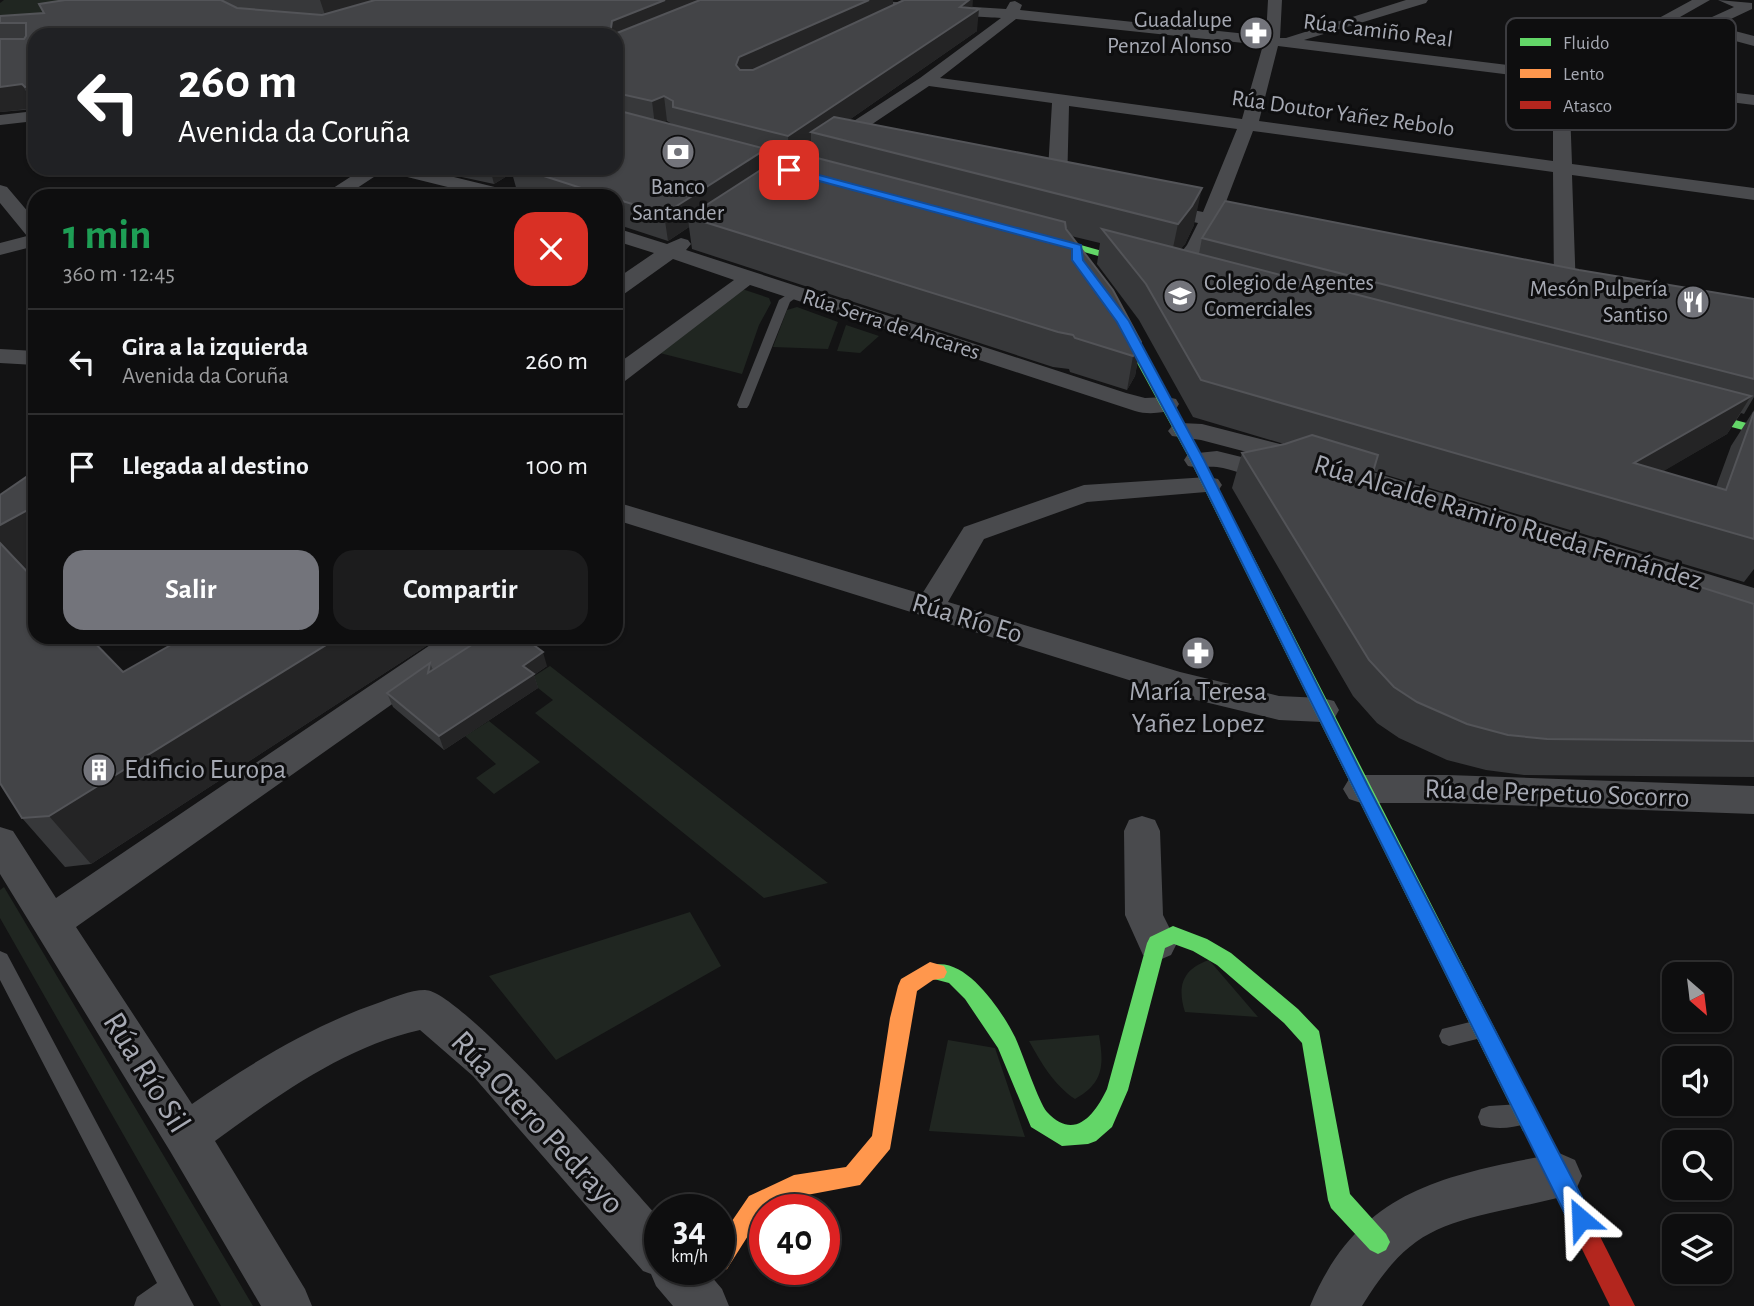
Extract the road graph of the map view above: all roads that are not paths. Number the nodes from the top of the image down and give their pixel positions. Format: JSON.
{"nodes":[{"id":1,"x":871,"y":0,"type":"edge"},
{"id":2,"x":1275,"y":0,"type":"edge"},
{"id":3,"x":1421,"y":0,"type":"edge"},
{"id":4,"x":1703,"y":0,"type":"edge"},
{"id":5,"x":1725,"y":0,"type":"edge"},
{"id":6,"x":1015,"y":7,"type":"edge"},
{"id":7,"x":1057,"y":7,"type":"dead end"},
{"id":8,"x":916,"y":8,"type":"junction"},
{"id":9,"x":896,"y":17,"type":"edge"},
{"id":10,"x":1046,"y":18,"type":"junction"},
{"id":11,"x":1666,"y":18,"type":"edge"},
{"id":12,"x":1721,"y":18,"type":"edge"},
{"id":13,"x":1736,"y":36,"type":"edge"},
{"id":14,"x":1754,"y":41,"type":"edge"},
{"id":15,"x":1279,"y":42,"type":"junction"},
{"id":16,"x":1506,"y":69,"type":"edge"},
{"id":17,"x":926,"y":81,"type":"junction"},
{"id":18,"x":1736,"y":98,"type":"edge"},
{"id":19,"x":1060,"y":100,"type":"junction"},
{"id":20,"x":1754,"y":100,"type":"edge"},
{"id":21,"x":28,"y":117,"type":"edge"},
{"id":22,"x":0,"y":120,"type":"edge"},
{"id":23,"x":1249,"y":125,"type":"junction"},
{"id":24,"x":1562,"y":130,"type":"edge"},
{"id":25,"x":832,"y":143,"type":"junction"},
{"id":26,"x":861,"y":149,"type":"edge"},
{"id":27,"x":814,"y":155,"type":"edge"},
{"id":28,"x":1562,"y":170,"type":"junction"},
{"id":29,"x":366,"y":175,"type":"edge"},
{"id":30,"x":426,"y":175,"type":"edge"},
{"id":31,"x":522,"y":178,"type":"dead end"},
{"id":32,"x":1034,"y":183,"type":"edge"},
{"id":33,"x":1057,"y":187,"type":"junction"},
{"id":34,"x":342,"y":189,"type":"edge"},
{"id":35,"x":491,"y":189,"type":"edge"},
{"id":36,"x":509,"y":189,"type":"edge"},
{"id":37,"x":0,"y":191,"type":"edge"},
{"id":38,"x":1079,"y":192,"type":"edge"},
{"id":39,"x":1754,"y":194,"type":"edge"},
{"id":40,"x":1131,"y":203,"type":"edge"},
{"id":41,"x":1208,"y":219,"type":"junction"},
{"id":42,"x":28,"y":226,"type":"edge"},
{"id":43,"x":1018,"y":230,"type":"edge"},
{"id":44,"x":0,"y":232,"type":"edge"},
{"id":45,"x":1275,"y":233,"type":"edge"},
{"id":46,"x":694,"y":236,"type":"edge"},
{"id":47,"x":623,"y":237,"type":"edge"},
{"id":48,"x":28,"y":242,"type":"edge"},
{"id":49,"x":1078,"y":248,"type":"junction"},
{"id":50,"x":0,"y":249,"type":"edge"},
{"id":51,"x":669,"y":253,"type":"junction"},
{"id":52,"x":1083,"y":266,"type":"edge"},
{"id":53,"x":1175,"y":274,"type":"junction"},
{"id":54,"x":1197,"y":280,"type":"edge"},
{"id":55,"x":623,"y":284,"type":"edge"},
{"id":56,"x":739,"y":285,"type":"dead end"},
{"id":57,"x":1541,"y":286,"type":"edge"},
{"id":58,"x":795,"y":294,"type":"junction"},
{"id":59,"x":1107,"y":299,"type":"edge"},
{"id":60,"x":0,"y":356,"type":"edge"},
{"id":61,"x":28,"y":358,"type":"edge"},
{"id":62,"x":623,"y":371,"type":"edge"},
{"id":63,"x":1167,"y":404,"type":"junction"},
{"id":64,"x":1661,"y":404,"type":"edge"},
{"id":65,"x":743,"y":405,"type":"dead end"},
{"id":66,"x":1754,"y":429,"type":"edge"},
{"id":67,"x":1181,"y":431,"type":"junction"},
{"id":68,"x":1203,"y":473,"type":"junction"},
{"id":69,"x":623,"y":521,"type":"edge"},
{"id":70,"x":1754,"y":599,"type":"edge"},
{"id":71,"x":929,"y":608,"type":"junction"},
{"id":72,"x":456,"y":644,"type":"edge"},
{"id":73,"x":1322,"y":710,"type":"junction"},
{"id":74,"x":1361,"y":789,"type":"junction"},
{"id":75,"x":1754,"y":800,"type":"edge"},
{"id":76,"x":1142,"y":831,"type":"dead end"},
{"id":77,"x":0,"y":842,"type":"edge"},
{"id":78,"x":52,"y":922,"type":"junction"},
{"id":79,"x":1157,"y":943,"type":"junction"},
{"id":80,"x":0,"y":960,"type":"edge"},
{"id":81,"x":1484,"y":1029,"type":"junction"},
{"id":82,"x":1449,"y":1036,"type":"dead end"},
{"id":83,"x":1528,"y":1114,"type":"junction"},
{"id":84,"x":1489,"y":1117,"type":"dead end"},
{"id":85,"x":186,"y":1135,"type":"junction"},
{"id":86,"x":1559,"y":1176,"type":"junction"},
{"id":87,"x":735,"y":1234,"type":"edge"},
{"id":88,"x":644,"y":1236,"type":"edge"},
{"id":89,"x":1378,"y":1242,"type":"junction"},
{"id":90,"x":177,"y":1297,"type":"edge"},
{"id":91,"x":146,"y":1306,"type":"edge"},
{"id":92,"x":288,"y":1306,"type":"edge"},
{"id":93,"x":1334,"y":1306,"type":"edge"},
{"id":94,"x":1623,"y":1306,"type":"edge"}],
"edges":[{"from":1,"to":8,"type":"street","name":"Rúa Camiño Real"},
{"from":2,"to":15,"type":"street"},
{"from":3,"to":15,"type":"street"},
{"from":4,"to":11,"type":"street"},
{"from":5,"to":12,"type":"street"},
{"from":6,"to":8,"type":"street","name":"Rúa Camiño Real"},
{"from":6,"to":10,"type":"street","name":"Rúa Camiño Real"},
{"from":6,"to":17,"type":"street"},
{"from":7,"to":10,"type":"street"},
{"from":8,"to":9,"type":"street"},
{"from":10,"to":15,"type":"street","name":"Rúa Camiño Real"},
{"from":13,"to":14,"type":"street"},
{"from":15,"to":16,"type":"street","name":"Rúa Camiño Real"},
{"from":15,"to":23,"type":"street"},
{"from":17,"to":19,"type":"street","name":"Rúa Doutor Yañez Rebolo"},
{"from":17,"to":25,"type":"street"},
{"from":18,"to":20,"type":"street","name":"Rúa Camiño Real"},
{"from":19,"to":23,"type":"street","name":"Rúa Doutor Yañez Rebolo"},
{"from":19,"to":33,"type":"street"},
{"from":21,"to":22,"type":"street"},
{"from":23,"to":28,"type":"street","name":"Rúa Doutor Yañez Rebolo"},
{"from":23,"to":41,"type":"street"},
{"from":24,"to":28,"type":"street"},
{"from":25,"to":26,"type":"street"},
{"from":25,"to":27,"type":"street"},
{"from":28,"to":39,"type":"street","name":"Rúa Doutor Yañez Rebolo"},
{"from":28,"to":57,"type":"street"},
{"from":29,"to":34,"type":"street"},
{"from":30,"to":35,"type":"street"},
{"from":31,"to":36,"type":"street"},
{"from":32,"to":33,"type":"street"},
{"from":33,"to":38,"type":"street"},
{"from":37,"to":42,"type":"street"},
{"from":40,"to":41,"type":"street"},
{"from":41,"to":45,"type":"street"},
{"from":41,"to":53,"type":"street"},
{"from":42,"to":44,"type":"street"},
{"from":43,"to":49,"type":"street"},
{"from":46,"to":51,"type":"street"},
{"from":47,"to":51,"type":"street","name":"Rúa Serra de Ancares"},
{"from":48,"to":50,"type":"street"},
{"from":49,"to":52,"type":"street"},
{"from":49,"to":53,"type":"street"},
{"from":51,"to":55,"type":"street"},
{"from":51,"to":58,"type":"street","name":"Rúa Serra de Ancares"},
{"from":53,"to":54,"type":"street"},
{"from":56,"to":62,"type":"street"},
{"from":58,"to":63,"type":"street","name":"Rúa Serra de Ancares"},
{"from":58,"to":65,"type":"lane"},
{"from":59,"to":63,"type":"street"},
{"from":60,"to":61,"type":"street"},
{"from":63,"to":67,"type":"street"},
{"from":64,"to":66,"type":"street"},
{"from":67,"to":68,"type":"street"},
{"from":67,"to":70,"type":"street","name":"Rúa Alcalde Ramiro Rueda Fernández"},
{"from":68,"to":70,"type":"street","name":"Rúa Alcalde Ramiro Rueda Fernández"},
{"from":68,"to":71,"type":"street"},
{"from":68,"to":73,"type":"street"},
{"from":69,"to":71,"type":"street","name":"Rúa Río Eo"},
{"from":71,"to":73,"type":"street","name":"Rúa Río Eo"},
{"from":72,"to":78,"type":"street"},
{"from":73,"to":74,"type":"street"},
{"from":74,"to":75,"type":"street","name":"Rúa de Perpetuo Socorro"},
{"from":74,"to":81,"type":"street"},
{"from":76,"to":79,"type":"street"},
{"from":77,"to":78,"type":"street","name":"Rúa Río Sil"},
{"from":78,"to":85,"type":"street","name":"Rúa Río Sil"},
{"from":79,"to":87,"type":"street"},
{"from":79,"to":89,"type":"street"},
{"from":80,"to":90,"type":"lane"},
{"from":81,"to":82,"type":"lane"},
{"from":81,"to":83,"type":"street"},
{"from":83,"to":84,"type":"lane"},
{"from":83,"to":86,"type":"street"},
{"from":85,"to":88,"type":"street","name":"Rúa Otero Pedrayo"},
{"from":85,"to":92,"type":"street","name":"Rúa Río Sil"},
{"from":86,"to":89,"type":"street"},
{"from":86,"to":94,"type":"street"},
{"from":89,"to":93,"type":"street"},
{"from":90,"to":91,"type":"lane"}]}
